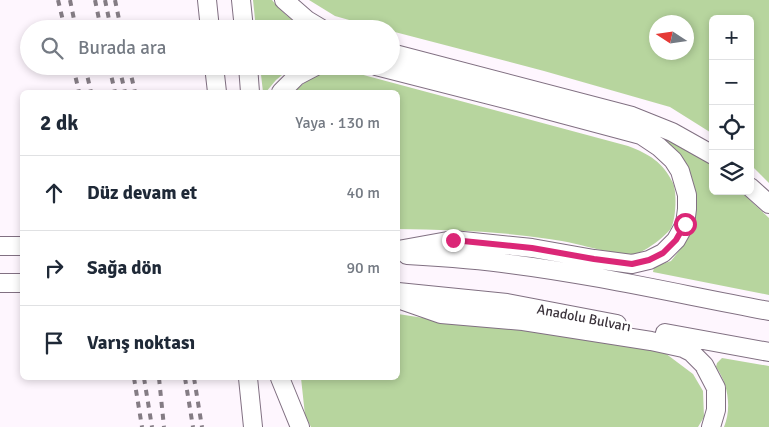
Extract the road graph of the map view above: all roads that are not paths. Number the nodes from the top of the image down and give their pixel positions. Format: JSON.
{"nodes":[{"id":1,"x":207,"y":0,"type":"edge"},
{"id":2,"x":241,"y":0,"type":"edge"},
{"id":3,"x":284,"y":0,"type":"edge"},
{"id":4,"x":209,"y":20,"type":"edge"},
{"id":5,"x":243,"y":20,"type":"edge"},
{"id":6,"x":307,"y":20,"type":"edge"},
{"id":7,"x":400,"y":55,"type":"edge"},
{"id":8,"x":400,"y":72,"type":"edge"},
{"id":9,"x":215,"y":75,"type":"edge"},
{"id":10,"x":249,"y":75,"type":"edge"},
{"id":11,"x":299,"y":75,"type":"edge"},
{"id":12,"x":217,"y":90,"type":"edge"},
{"id":13,"x":250,"y":90,"type":"edge"},
{"id":14,"x":283,"y":90,"type":"edge"},
{"id":15,"x":709,"y":153,"type":"edge"},
{"id":16,"x":754,"y":191,"type":"edge"},
{"id":17,"x":769,"y":204,"type":"edge"},
{"id":18,"x":0,"y":246,"type":"edge"},
{"id":19,"x":20,"y":246,"type":"edge"},
{"id":20,"x":400,"y":250,"type":"edge"},
{"id":21,"x":400,"y":254,"type":"edge"},
{"id":22,"x":0,"y":283,"type":"edge"},
{"id":23,"x":20,"y":283,"type":"edge"},
{"id":24,"x":400,"y":292,"type":"edge"},
{"id":25,"x":400,"y":300,"type":"edge"},
{"id":26,"x":769,"y":311,"type":"edge"},
{"id":27,"x":769,"y":352,"type":"edge"},
{"id":28,"x":248,"y":380,"type":"edge"},
{"id":29,"x":280,"y":380,"type":"edge"},
{"id":30,"x":281,"y":380,"type":"edge"},
{"id":31,"x":253,"y":427,"type":"edge"},
{"id":32,"x":286,"y":427,"type":"edge"},
{"id":33,"x":300,"y":427,"type":"edge"},
{"id":34,"x":711,"y":427,"type":"edge"}],
"edges":[{"from":1,"to":4,"type":"main road"},
{"from":2,"to":5,"type":"main road"},
{"from":3,"to":6,"type":"main road"},
{"from":7,"to":15,"type":"main road"},
{"from":8,"to":20,"type":"main road"},
{"from":9,"to":12,"type":"main road"},
{"from":10,"to":13,"type":"main road"},
{"from":11,"to":14,"type":"main road"},
{"from":16,"to":17,"type":"main road"},
{"from":18,"to":19,"type":"main road"},
{"from":21,"to":26,"type":"main road"},
{"from":22,"to":23,"type":"main road"},
{"from":24,"to":27,"type":"main road","name":"Anadolu Bulvarı"},
{"from":25,"to":34,"type":"main road"},
{"from":28,"to":31,"type":"main road"},
{"from":29,"to":32,"type":"main road"},
{"from":30,"to":33,"type":"main road"}]}
